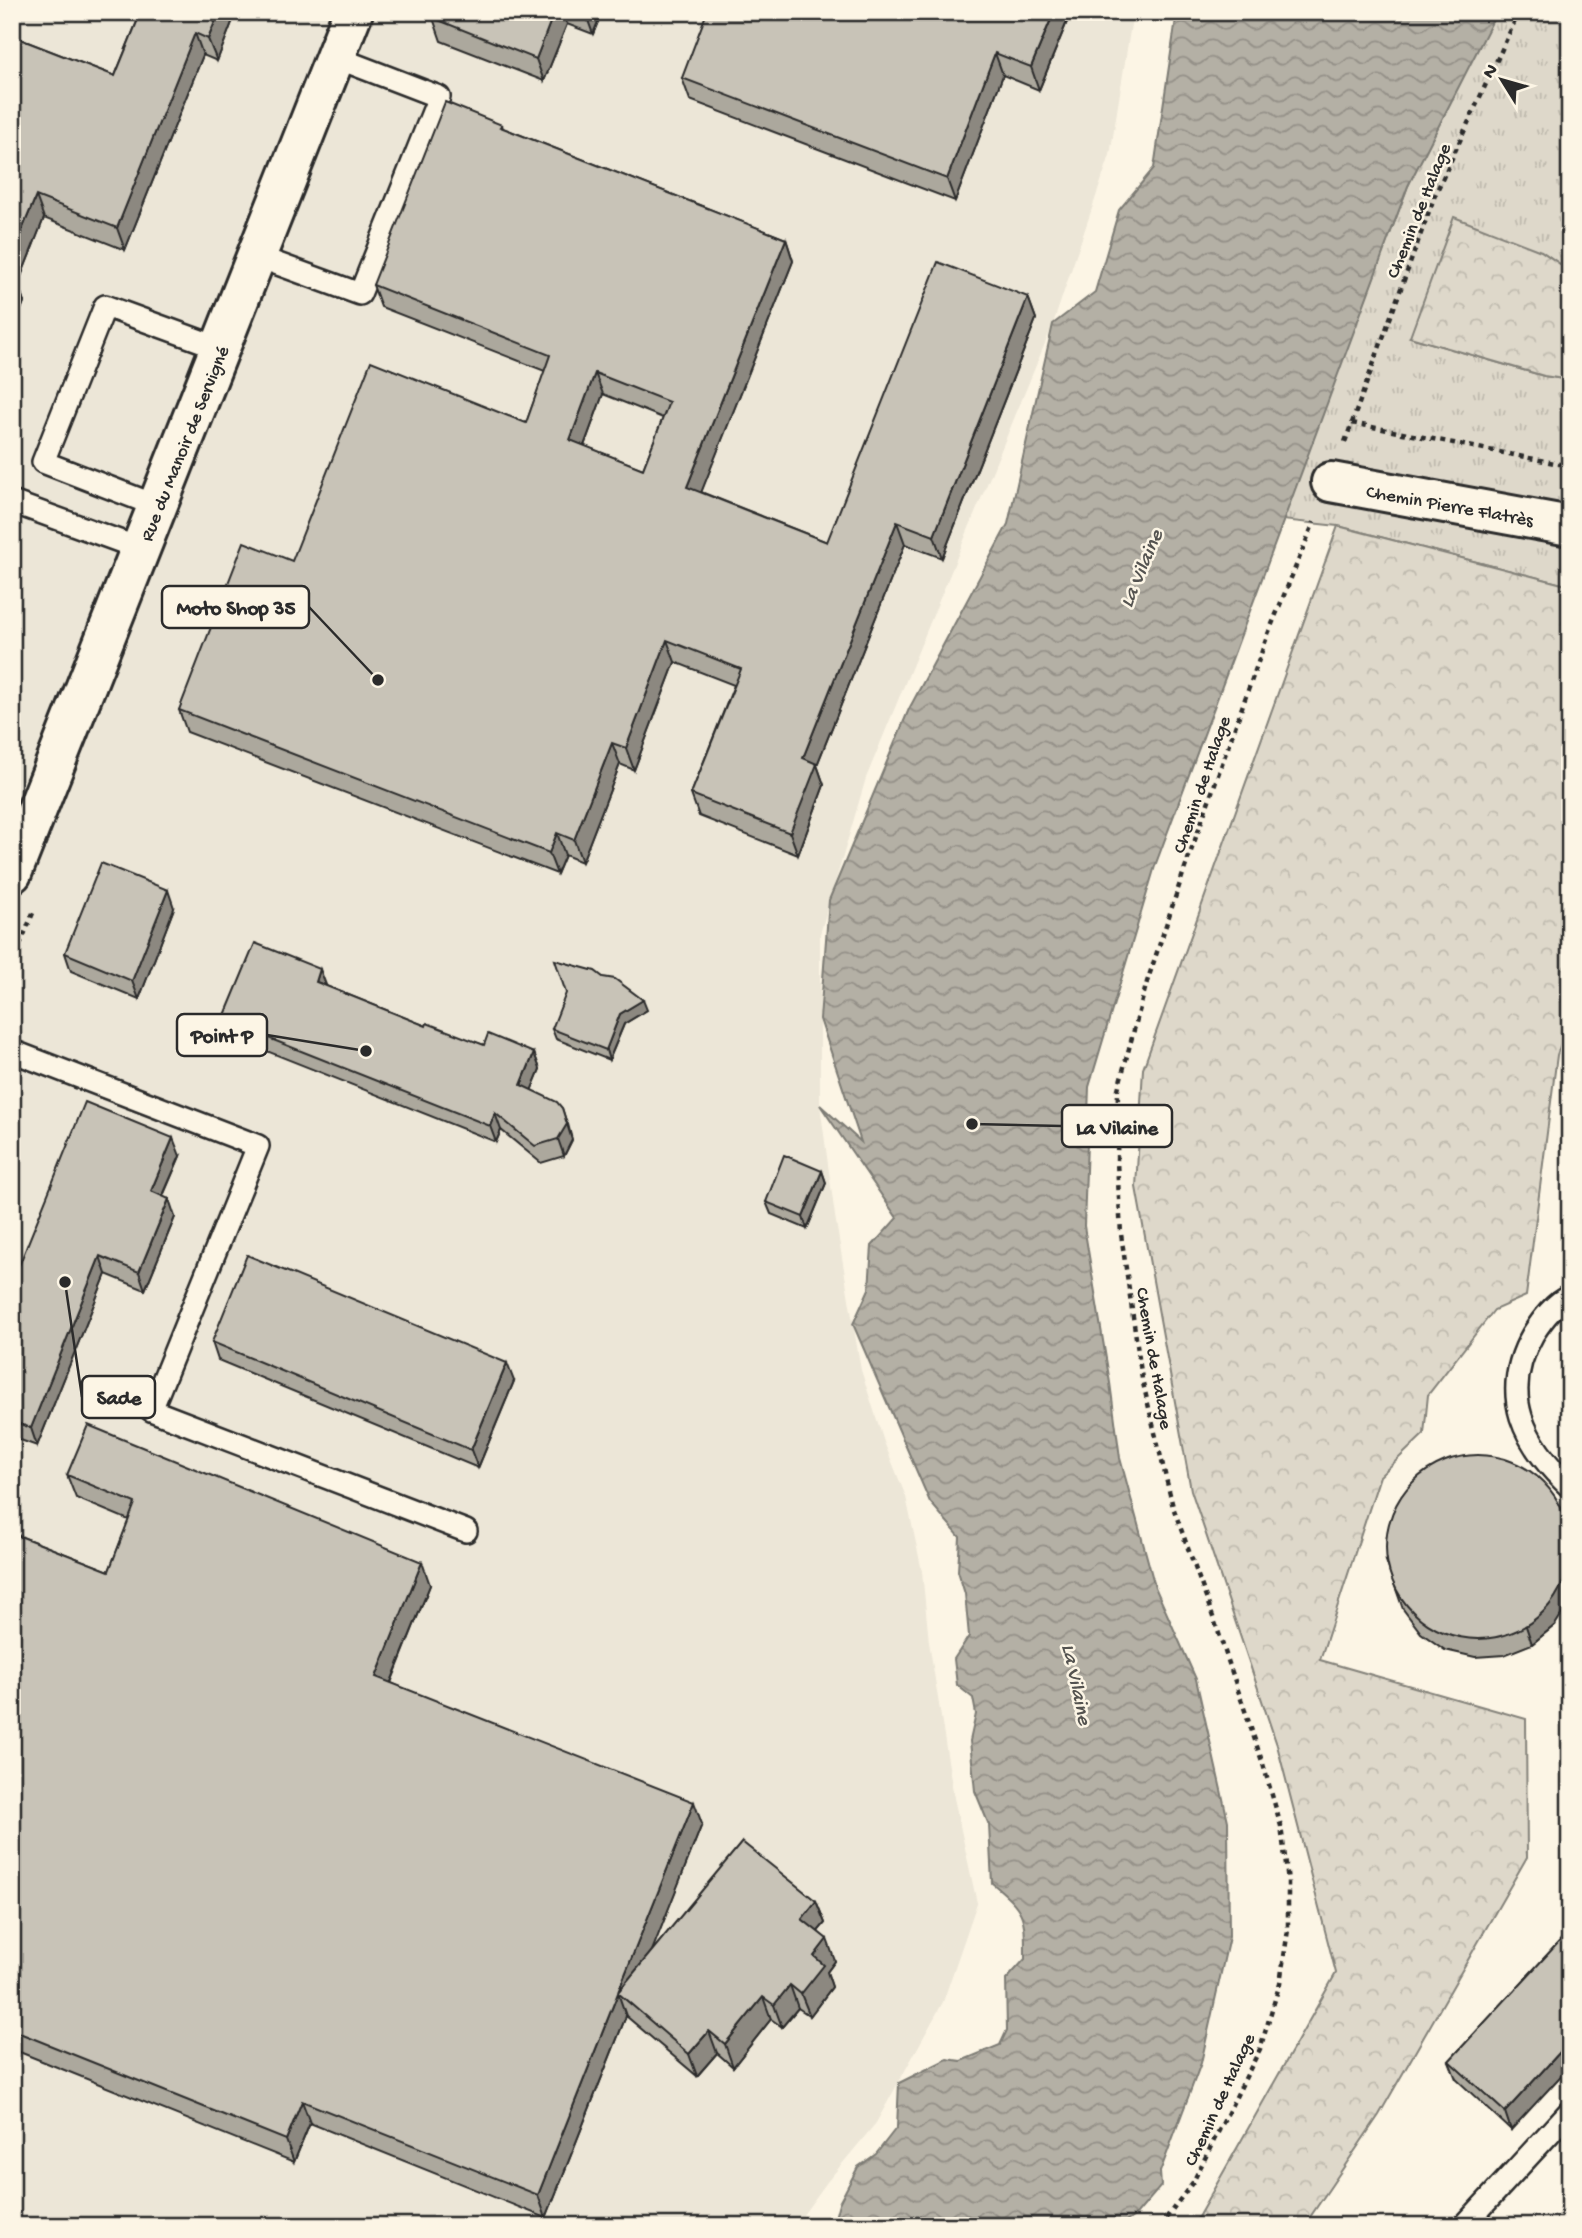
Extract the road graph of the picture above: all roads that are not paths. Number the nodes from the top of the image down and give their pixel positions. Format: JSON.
{"nodes":[{"id":1,"x":354,"y":12,"type":"edge"},
{"id":2,"x":335,"y":57,"type":"junction"},
{"id":3,"x":256,"y":256,"type":"junction"},
{"id":4,"x":220,"y":348,"type":"junction"},
{"id":5,"x":1331,"y":482,"type":"road end"},
{"id":6,"x":12,"y":502,"type":"edge"},
{"id":7,"x":157,"y":506,"type":"junction"},
{"id":8,"x":1570,"y":526,"type":"edge"},
{"id":9,"x":141,"y":549,"type":"junction"},
{"id":10,"x":12,"y":873,"type":"edge"},
{"id":11,"x":12,"y":1051,"type":"edge"},
{"id":12,"x":1570,"y":1296,"type":"edge"},
{"id":13,"x":1570,"y":1487,"type":"edge"},
{"id":14,"x":466,"y":1531,"type":"dead end"},
{"id":15,"x":1570,"y":2111,"type":"edge"},
{"id":16,"x":1464,"y":2226,"type":"edge"}],
"edges":[{"from":1,"to":2,"type":"street","name":"Rue du Manoir de Servigné"},
{"from":2,"to":3,"type":"street","name":"Rue du Manoir de Servigné"},
{"from":2,"to":3,"type":"lane"},
{"from":3,"to":4,"type":"street","name":"Rue du Manoir de Servigné"},
{"from":4,"to":7,"type":"street","name":"Rue du Manoir de Servigné"},
{"from":4,"to":7,"type":"lane"},
{"from":5,"to":8,"type":"street","name":"Chemin Pierre Flatrès"},
{"from":6,"to":9,"type":"lane"},
{"from":7,"to":9,"type":"street","name":"Rue du Manoir de Servigné"},
{"from":9,"to":10,"type":"street","name":"Rue du Manoir de Servigné"},
{"from":11,"to":14,"type":"lane"},
{"from":12,"to":13,"type":"lane"},
{"from":15,"to":16,"type":"lane"}]}
